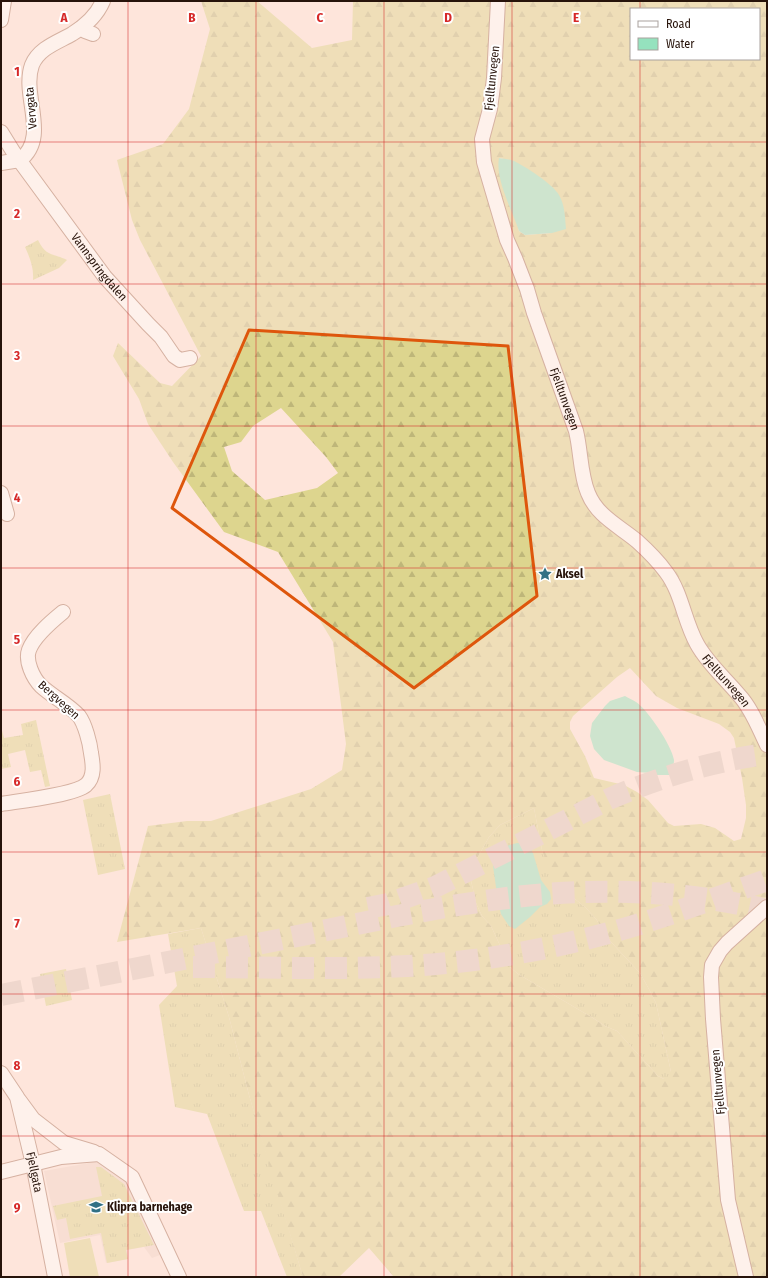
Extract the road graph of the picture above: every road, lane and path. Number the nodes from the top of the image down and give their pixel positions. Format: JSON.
{"nodes":[{"id":1,"x":4,"y":1,"type":"edge"},
{"id":2,"x":103,"y":1,"type":"edge"},
{"id":3,"x":498,"y":1,"type":"edge"},
{"id":4,"x":1,"y":20,"type":"edge"},
{"id":5,"x":1,"y":132,"type":"edge"},
{"id":6,"x":20,"y":160,"type":"junction"},
{"id":7,"x":1,"y":163,"type":"edge"},
{"id":8,"x":190,"y":358,"type":"dead end"},
{"id":9,"x":1,"y":493,"type":"edge"},
{"id":10,"x":7,"y":514,"type":"dead end"},
{"id":11,"x":63,"y":612,"type":"dead end"},
{"id":12,"x":767,"y":745,"type":"edge"},
{"id":13,"x":1,"y":804,"type":"edge"},
{"id":14,"x":767,"y":906,"type":"edge"},
{"id":15,"x":1,"y":1073,"type":"edge"},
{"id":16,"x":17,"y":1097,"type":"junction"},
{"id":17,"x":99,"y":1154,"type":"junction"},
{"id":18,"x":33,"y":1164,"type":"junction"},
{"id":19,"x":1,"y":1172,"type":"edge"},
{"id":20,"x":55,"y":1277,"type":"edge"},
{"id":21,"x":179,"y":1277,"type":"edge"},
{"id":22,"x":746,"y":1277,"type":"edge"}],
"edges":[{"from":1,"to":4,"type":"street"},
{"from":2,"to":6,"type":"street","name":"Vervgata"},
{"from":3,"to":12,"type":"street","name":"Fjelltunvegen"},
{"from":5,"to":6,"type":"street"},
{"from":6,"to":7,"type":"street"},
{"from":6,"to":8,"type":"street","name":"Vannspringdalen"},
{"from":9,"to":10,"type":"street"},
{"from":11,"to":13,"type":"street","name":"Bergvegen"},
{"from":14,"to":22,"type":"street","name":"Fjelltunvegen"},
{"from":15,"to":16,"type":"street","name":"Fjellgata"},
{"from":16,"to":17,"type":"street"},
{"from":16,"to":18,"type":"street","name":"Fjellgata"},
{"from":17,"to":18,"type":"street"},
{"from":17,"to":21,"type":"street"},
{"from":18,"to":19,"type":"street"},
{"from":18,"to":20,"type":"street","name":"Fjellgata"}]}
